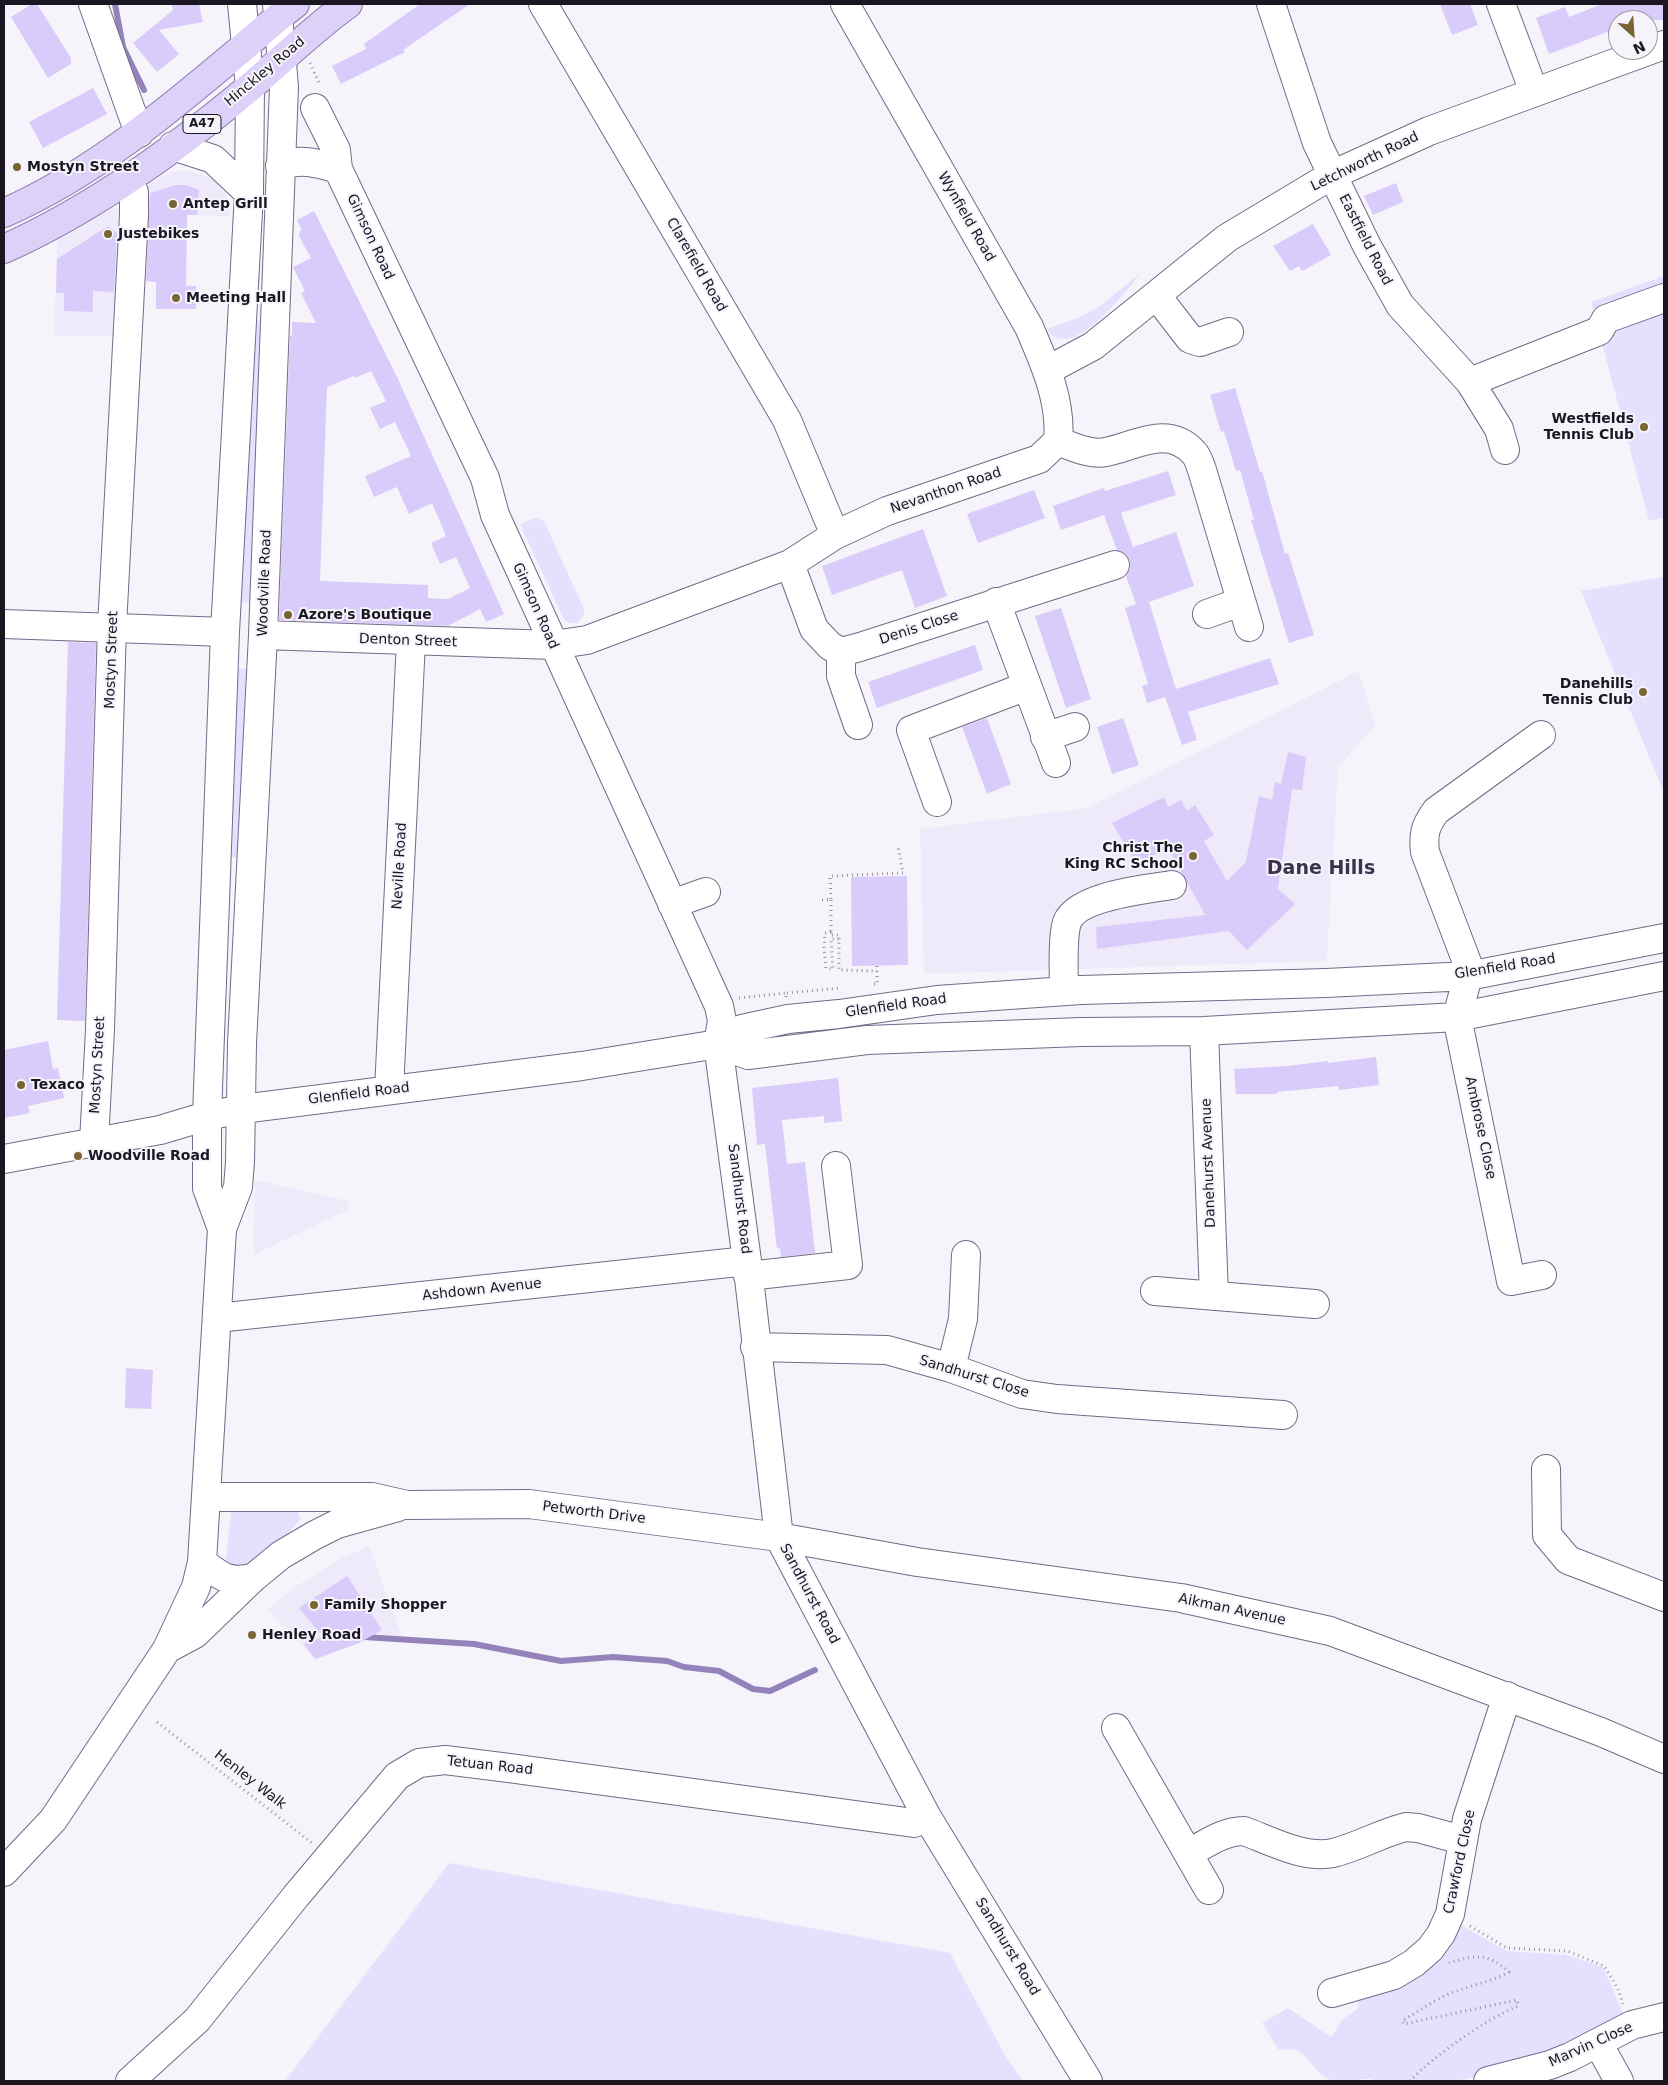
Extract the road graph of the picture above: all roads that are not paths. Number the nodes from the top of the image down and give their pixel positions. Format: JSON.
{"nodes":[{"id":1,"x":93,"y":4,"type":"edge"},
{"id":2,"x":242,"y":4,"type":"edge"},
{"id":3,"x":348,"y":4,"type":"edge"},
{"id":4,"x":543,"y":4,"type":"edge"},
{"id":5,"x":845,"y":4,"type":"edge"},
{"id":6,"x":1271,"y":4,"type":"edge"},
{"id":7,"x":1501,"y":4,"type":"edge"},
{"id":8,"x":284,"y":8,"type":"edge"},
{"id":9,"x":246,"y":45,"type":"junction"},
{"id":10,"x":1664,"y":45,"type":"edge"},
{"id":11,"x":282,"y":57,"type":"junction"},
{"id":12,"x":250,"y":87,"type":"junction"},
{"id":13,"x":1534,"y":92,"type":"junction"},
{"id":14,"x":315,"y":108,"type":"dead end"},
{"id":15,"x":139,"y":133,"type":"junction"},
{"id":16,"x":173,"y":146,"type":"junction"},
{"id":17,"x":280,"y":166,"type":"junction"},
{"id":18,"x":338,"y":169,"type":"junction"},
{"id":19,"x":1332,"y":175,"type":"junction"},
{"id":20,"x":127,"y":180,"type":"junction"},
{"id":21,"x":249,"y":193,"type":"junction"},
{"id":22,"x":4,"y":213,"type":"edge"},
{"id":23,"x":4,"y":249,"type":"edge"},
{"id":24,"x":1156,"y":295,"type":"junction"},
{"id":25,"x":1664,"y":298,"type":"edge"},
{"id":26,"x":1229,"y":332,"type":"dead end"},
{"id":27,"x":1048,"y":370,"type":"junction"},
{"id":28,"x":1470,"y":382,"type":"junction"},
{"id":29,"x":1058,"y":441,"type":"junction"},
{"id":30,"x":1505,"y":450,"type":"dead end"},
{"id":31,"x":835,"y":534,"type":"junction"},
{"id":32,"x":790,"y":564,"type":"junction"},
{"id":33,"x":1115,"y":565,"type":"dead end"},
{"id":34,"x":996,"y":602,"type":"junction"},
{"id":35,"x":1207,"y":614,"type":"dead end"},
{"id":36,"x":4,"y":624,"type":"edge"},
{"id":37,"x":112,"y":626,"type":"junction"},
{"id":38,"x":225,"y":632,"type":"junction"},
{"id":39,"x":263,"y":635,"type":"junction"},
{"id":40,"x":411,"y":641,"type":"junction"},
{"id":41,"x":553,"y":645,"type":"junction"},
{"id":42,"x":841,"y":652,"type":"junction"},
{"id":43,"x":1027,"y":686,"type":"junction"},
{"id":44,"x":861,"y":712,"type":"dead end"},
{"id":45,"x":1075,"y":728,"type":"dead end"},
{"id":46,"x":1542,"y":735,"type":"dead end"},
{"id":47,"x":1045,"y":737,"type":"junction"},
{"id":48,"x":1056,"y":763,"type":"dead end"},
{"id":49,"x":937,"y":802,"type":"dead end"},
{"id":50,"x":216,"y":870,"type":"junction"},
{"id":51,"x":251,"y":873,"type":"junction"},
{"id":52,"x":1172,"y":885,"type":"dead end"},
{"id":53,"x":706,"y":892,"type":"dead end"},
{"id":54,"x":672,"y":904,"type":"junction"},
{"id":55,"x":1664,"y":938,"type":"edge"},
{"id":56,"x":1468,"y":976,"type":"junction"},
{"id":57,"x":1664,"y":976,"type":"edge"},
{"id":58,"x":1344,"y":982,"type":"junction"},
{"id":59,"x":1072,"y":990,"type":"junction"},
{"id":60,"x":1457,"y":1016,"type":"junction"},
{"id":61,"x":1345,"y":1024,"type":"junction"},
{"id":62,"x":1204,"y":1031,"type":"junction"},
{"id":63,"x":1081,"y":1032,"type":"junction"},
{"id":64,"x":718,"y":1044,"type":"junction"},
{"id":65,"x":389,"y":1090,"type":"junction"},
{"id":66,"x":242,"y":1109,"type":"junction"},
{"id":67,"x":207,"y":1116,"type":"junction"},
{"id":68,"x":94,"y":1142,"type":"junction"},
{"id":69,"x":4,"y":1159,"type":"edge"},
{"id":70,"x":836,"y":1166,"type":"dead end"},
{"id":71,"x":222,"y":1229,"type":"junction"},
{"id":72,"x":966,"y":1255,"type":"dead end"},
{"id":73,"x":748,"y":1269,"type":"junction"},
{"id":74,"x":1542,"y":1275,"type":"dead end"},
{"id":75,"x":1155,"y":1291,"type":"dead end"},
{"id":76,"x":1214,"y":1296,"type":"junction"},
{"id":77,"x":1315,"y":1304,"type":"dead end"},
{"id":78,"x":217,"y":1318,"type":"junction"},
{"id":79,"x":756,"y":1347,"type":"junction"},
{"id":80,"x":951,"y":1368,"type":"junction"},
{"id":81,"x":1283,"y":1415,"type":"dead end"},
{"id":82,"x":1546,"y":1469,"type":"dead end"},
{"id":83,"x":309,"y":1496,"type":"junction"},
{"id":84,"x":206,"y":1497,"type":"junction"},
{"id":85,"x":407,"y":1505,"type":"junction"},
{"id":86,"x":315,"y":1535,"type":"junction"},
{"id":87,"x":779,"y":1537,"type":"junction"},
{"id":88,"x":202,"y":1562,"type":"junction"},
{"id":89,"x":253,"y":1578,"type":"junction"},
{"id":90,"x":1664,"y":1597,"type":"edge"},
{"id":91,"x":167,"y":1649,"type":"junction"},
{"id":92,"x":1507,"y":1696,"type":"junction"},
{"id":93,"x":1116,"y":1728,"type":"dead end"},
{"id":94,"x":1664,"y":1759,"type":"edge"},
{"id":95,"x":928,"y":1817,"type":"junction"},
{"id":96,"x":1462,"y":1840,"type":"junction"},
{"id":97,"x":1189,"y":1853,"type":"junction"},
{"id":98,"x":4,"y":1872,"type":"edge"},
{"id":99,"x":1209,"y":1890,"type":"dead end"},
{"id":100,"x":1332,"y":1993,"type":"dead end"},
{"id":101,"x":1664,"y":2017,"type":"edge"},
{"id":102,"x":1598,"y":2043,"type":"junction"},
{"id":103,"x":130,"y":2081,"type":"edge"},
{"id":104,"x":1088,"y":2081,"type":"edge"},
{"id":105,"x":1488,"y":2081,"type":"edge"},
{"id":106,"x":1619,"y":2081,"type":"edge"}],
"edges":[{"from":1,"to":15,"type":"street"},
{"from":2,"to":9,"type":"street"},
{"from":3,"to":11,"type":"main road","name":"Hinckley Road","number":"A47"},
{"from":4,"to":31,"type":"street","name":"Clarefield Road"},
{"from":5,"to":27,"type":"street","name":"Wynfield Road"},
{"from":6,"to":19,"type":"street","name":"Eastfield Road"},
{"from":7,"to":13,"type":"street"},
{"from":8,"to":9,"type":"main road","number":"A47"},
{"from":8,"to":11,"type":"street","name":"Woodville Road"},
{"from":9,"to":12,"type":"street"},
{"from":9,"to":15,"type":"main road","number":"A47"},
{"from":10,"to":13,"type":"street","name":"Letchworth Road"},
{"from":11,"to":12,"type":"main road","name":"Hinckley Road","number":"A47"},
{"from":11,"to":17,"type":"street","name":"Woodville Road"},
{"from":12,"to":16,"type":"main road","name":"Hinckley Road","number":"A47"},
{"from":12,"to":21,"type":"street"},
{"from":13,"to":19,"type":"street","name":"Letchworth Road"},
{"from":14,"to":18,"type":"street","name":"Gimson Road"},
{"from":15,"to":22,"type":"main road","number":"A47"},
{"from":16,"to":20,"type":"main road","name":"Hinckley Road","number":"A47"},
{"from":16,"to":21,"type":"street"},
{"from":17,"to":18,"type":"street"},
{"from":17,"to":39,"type":"street","name":"Woodville Road"},
{"from":18,"to":41,"type":"street","name":"Gimson Road"},
{"from":19,"to":24,"type":"street","name":"Letchworth Road"},
{"from":19,"to":28,"type":"street","name":"Eastfield Road"},
{"from":20,"to":23,"type":"main road","name":"Hinckley Road","number":"A47"},
{"from":20,"to":37,"type":"street","name":"Mostyn Street"},
{"from":21,"to":38,"type":"street"},
{"from":24,"to":26,"type":"street"},
{"from":24,"to":27,"type":"street","name":"Letchworth Road"},
{"from":25,"to":28,"type":"street"},
{"from":27,"to":29,"type":"street","name":"Wynfield Road"},
{"from":28,"to":30,"type":"street","name":"Eastfield Road"},
{"from":29,"to":31,"type":"street","name":"Nevanthon Road"},
{"from":29,"to":35,"type":"street"},
{"from":31,"to":32,"type":"street","name":"Nevanthon Road"},
{"from":32,"to":41,"type":"street","name":"Nevanthon Road"},
{"from":32,"to":42,"type":"street"},
{"from":33,"to":34,"type":"street","name":"Denis Close"},
{"from":34,"to":42,"type":"street","name":"Denis Close"},
{"from":34,"to":43,"type":"street"},
{"from":36,"to":37,"type":"street"},
{"from":37,"to":38,"type":"street"},
{"from":37,"to":68,"type":"street","name":"Mostyn Street"},
{"from":38,"to":39,"type":"street"},
{"from":38,"to":50,"type":"street"},
{"from":39,"to":40,"type":"street","name":"Denton Street"},
{"from":39,"to":51,"type":"street","name":"Woodville Road"},
{"from":40,"to":41,"type":"street","name":"Denton Street"},
{"from":40,"to":65,"type":"street","name":"Neville Road"},
{"from":41,"to":54,"type":"street","name":"Gimson Road"},
{"from":42,"to":44,"type":"street"},
{"from":43,"to":47,"type":"street"},
{"from":43,"to":49,"type":"street"},
{"from":45,"to":47,"type":"street"},
{"from":46,"to":56,"type":"street"},
{"from":47,"to":48,"type":"street"},
{"from":50,"to":51,"type":"street"},
{"from":50,"to":67,"type":"street"},
{"from":51,"to":66,"type":"street","name":"Woodville Road"},
{"from":52,"to":59,"type":"street"},
{"from":53,"to":54,"type":"street"},
{"from":54,"to":64,"type":"street","name":"Gimson Road"},
{"from":55,"to":56,"type":"street","name":"Glenfield Road"},
{"from":56,"to":58,"type":"street","name":"Glenfield Road"},
{"from":56,"to":60,"type":"street","name":"Ambrose Close"},
{"from":57,"to":60,"type":"street","name":"Glenfield Road"},
{"from":58,"to":59,"type":"street","name":"Glenfield Road"},
{"from":58,"to":61,"type":"street"},
{"from":59,"to":63,"type":"street"},
{"from":59,"to":64,"type":"street","name":"Glenfield Road"},
{"from":60,"to":61,"type":"street","name":"Glenfield Road"},
{"from":60,"to":74,"type":"street","name":"Ambrose Close"},
{"from":61,"to":62,"type":"street","name":"Glenfield Road"},
{"from":62,"to":63,"type":"street","name":"Glenfield Road"},
{"from":62,"to":76,"type":"street","name":"Danehurst Avenue"},
{"from":63,"to":64,"type":"street","name":"Glenfield Road"},
{"from":64,"to":65,"type":"street","name":"Glenfield Road"},
{"from":64,"to":73,"type":"street","name":"Sandhurst Road"},
{"from":65,"to":66,"type":"street","name":"Glenfield Road"},
{"from":66,"to":67,"type":"street","name":"Glenfield Road"},
{"from":66,"to":71,"type":"street"},
{"from":67,"to":68,"type":"street","name":"Glenfield Road"},
{"from":67,"to":71,"type":"street"},
{"from":68,"to":69,"type":"street","name":"Glenfield Road"},
{"from":70,"to":73,"type":"street","name":"Ashdown Avenue"},
{"from":71,"to":78,"type":"street"},
{"from":72,"to":80,"type":"street"},
{"from":73,"to":78,"type":"street","name":"Ashdown Avenue"},
{"from":73,"to":79,"type":"street","name":"Sandhurst Road"},
{"from":75,"to":76,"type":"street"},
{"from":76,"to":77,"type":"street"},
{"from":78,"to":84,"type":"street"},
{"from":79,"to":80,"type":"street","name":"Sandhurst Close"},
{"from":79,"to":87,"type":"street","name":"Sandhurst Road"},
{"from":80,"to":81,"type":"street","name":"Sandhurst Close"},
{"from":82,"to":90,"type":"street"},
{"from":83,"to":84,"type":"street","name":"Petworth Drive"},
{"from":83,"to":85,"type":"street","name":"Petworth Drive"},
{"from":83,"to":86,"type":"street"},
{"from":84,"to":88,"type":"street"},
{"from":85,"to":86,"type":"street","name":"Petworth Drive"},
{"from":85,"to":87,"type":"street","name":"Petworth Drive"},
{"from":86,"to":89,"type":"street","name":"Petworth Drive"},
{"from":87,"to":92,"type":"street","name":"Aikman Avenue"},
{"from":87,"to":95,"type":"street","name":"Sandhurst Road"},
{"from":88,"to":89,"type":"street"},
{"from":88,"to":91,"type":"street"},
{"from":89,"to":91,"type":"street","name":"Petworth Drive"},
{"from":91,"to":98,"type":"street"},
{"from":92,"to":94,"type":"street","name":"Aikman Avenue"},
{"from":92,"to":96,"type":"street","name":"Crawford Close"},
{"from":93,"to":97,"type":"street"},
{"from":95,"to":103,"type":"street","name":"Tetuan Road"},
{"from":95,"to":104,"type":"street","name":"Sandhurst Road"},
{"from":96,"to":97,"type":"street"},
{"from":96,"to":100,"type":"street","name":"Crawford Close"},
{"from":97,"to":99,"type":"street"},
{"from":101,"to":102,"type":"street","name":"Marvin Close"},
{"from":102,"to":105,"type":"street","name":"Marvin Close"},
{"from":102,"to":106,"type":"street"}]}
